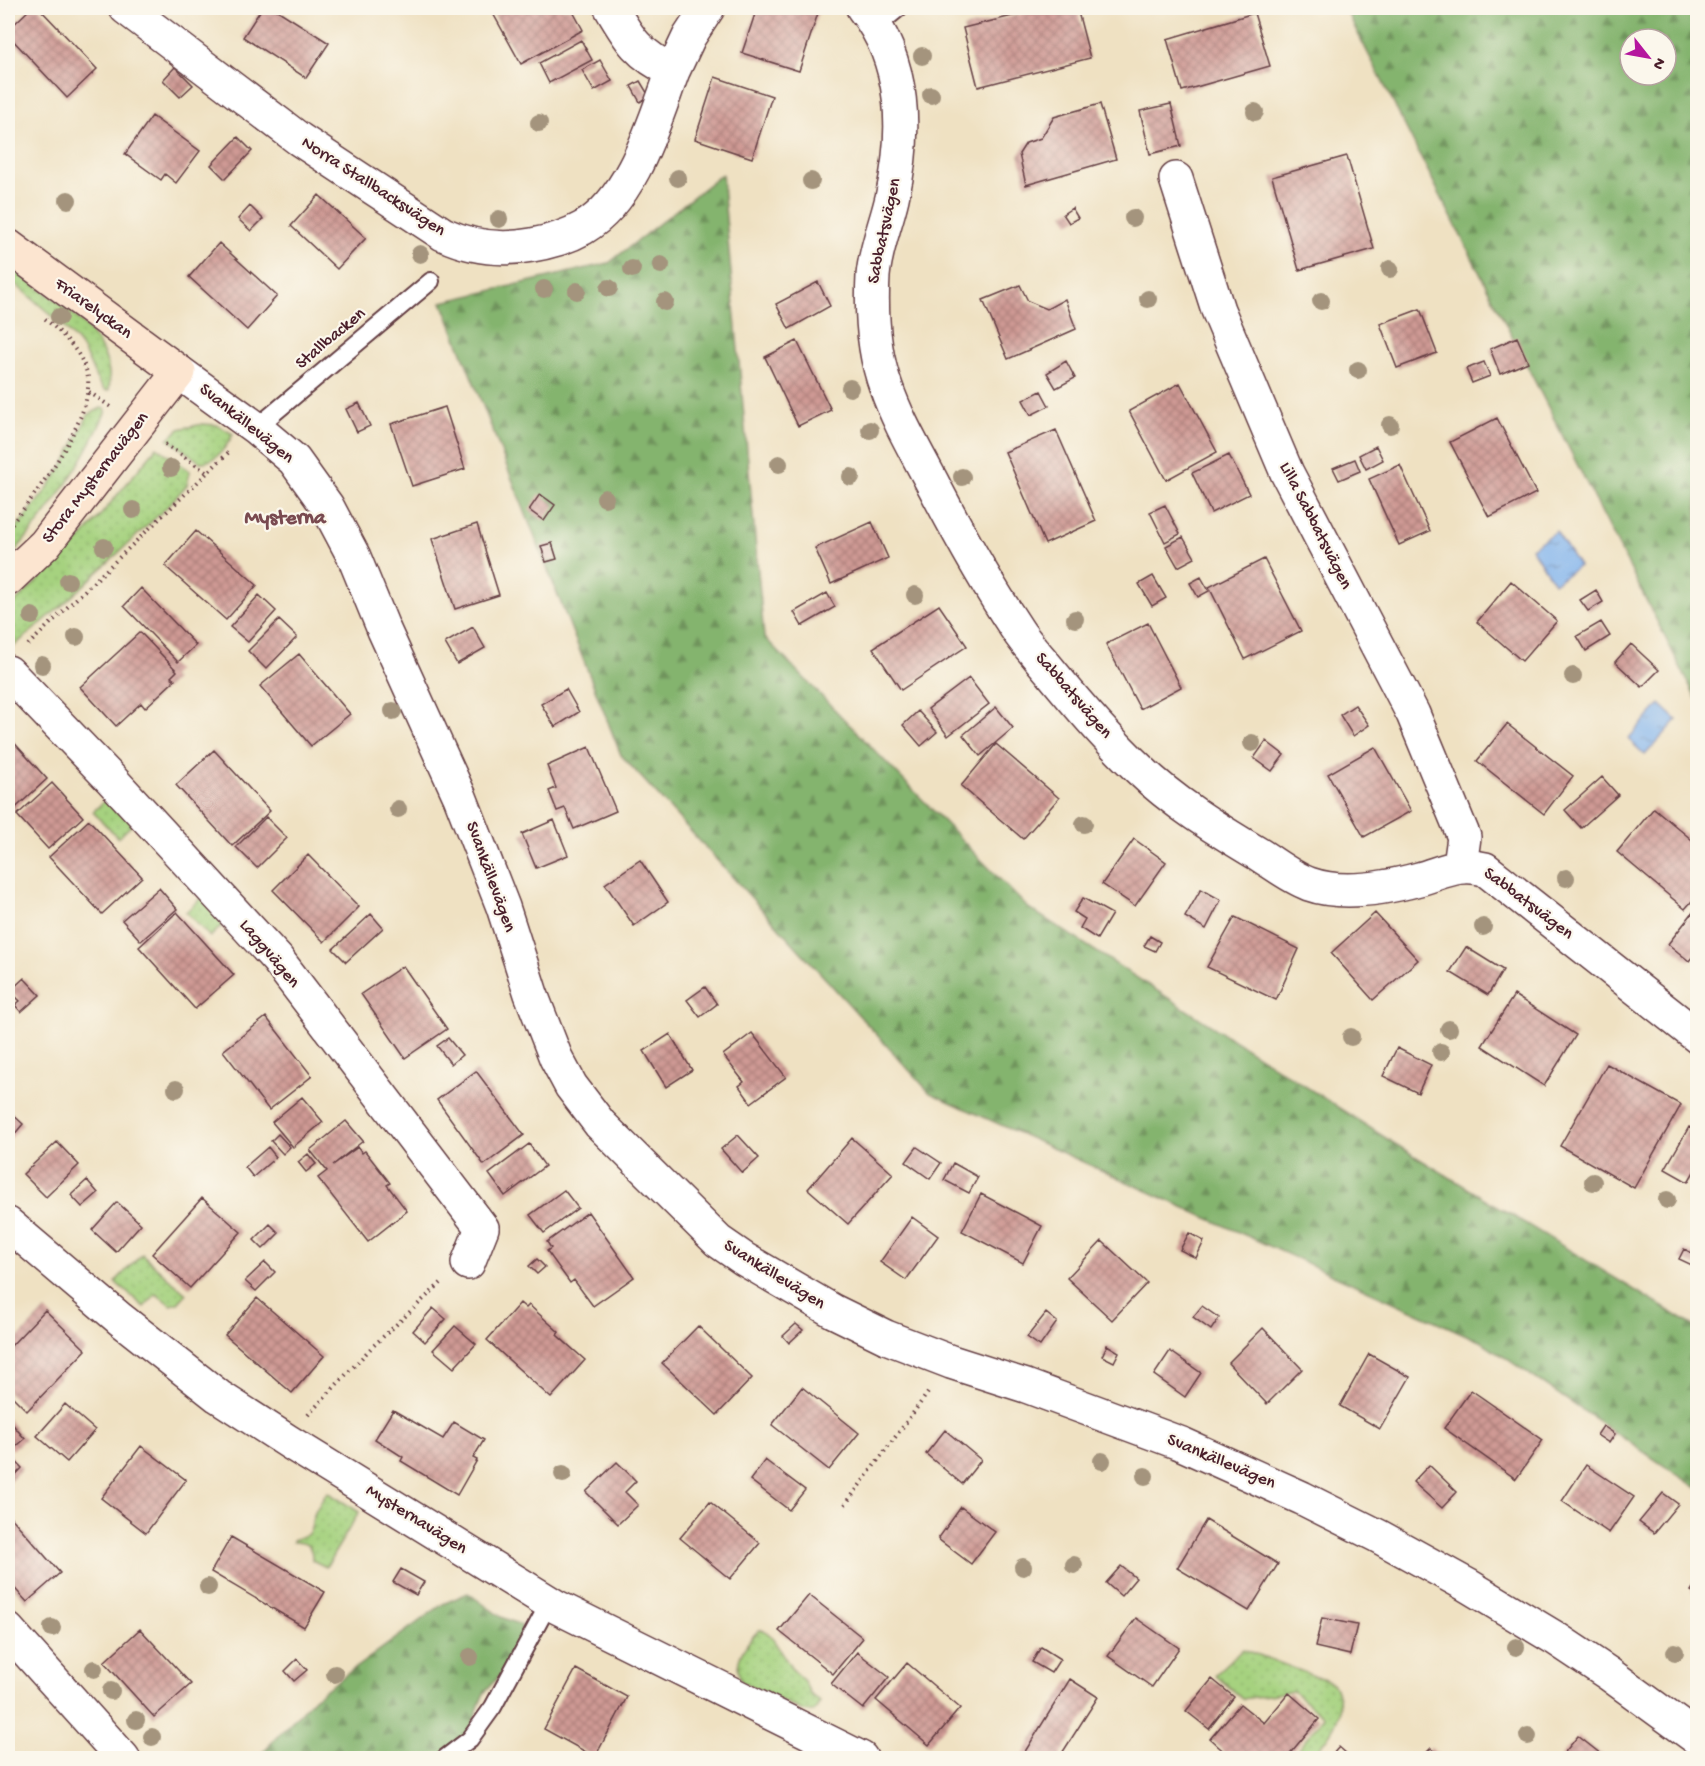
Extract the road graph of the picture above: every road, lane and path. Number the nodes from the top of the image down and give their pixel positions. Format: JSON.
{"nodes":[{"id":1,"x":126,"y":8,"type":"edge"},
{"id":2,"x":611,"y":8,"type":"edge"},
{"id":3,"x":708,"y":8,"type":"edge"},
{"id":4,"x":880,"y":14,"type":"edge"},
{"id":5,"x":673,"y":72,"type":"junction"},
{"id":6,"x":1176,"y":179,"type":"dead end"},
{"id":7,"x":8,"y":246,"type":"edge"},
{"id":8,"x":431,"y":281,"type":"dead end"},
{"id":9,"x":40,"y":315,"type":"dead end"},
{"id":10,"x":179,"y":372,"type":"junction"},
{"id":11,"x":256,"y":428,"type":"junction"},
{"id":12,"x":206,"y":472,"type":"dead end"},
{"id":13,"x":8,"y":518,"type":"edge"},
{"id":14,"x":13,"y":521,"type":"junction"},
{"id":15,"x":8,"y":528,"type":"edge"},
{"id":16,"x":8,"y":579,"type":"edge"},
{"id":17,"x":16,"y":660,"type":"edge"},
{"id":18,"x":1460,"y":866,"type":"junction"},
{"id":19,"x":1698,"y":1036,"type":"edge"},
{"id":20,"x":8,"y":1224,"type":"edge"},
{"id":21,"x":468,"y":1263,"type":"joint"},
{"id":22,"x":951,"y":1362,"type":"junction"},
{"id":23,"x":289,"y":1442,"type":"junction"},
{"id":24,"x":845,"y":1505,"type":"dead end"},
{"id":25,"x":549,"y":1603,"type":"junction"},
{"id":26,"x":8,"y":1630,"type":"edge"},
{"id":27,"x":1698,"y":1739,"type":"edge"},
{"id":28,"x":123,"y":1758,"type":"edge"},
{"id":29,"x":445,"y":1758,"type":"edge"},
{"id":30,"x":861,"y":1758,"type":"edge"}],
"edges":[{"from":1,"to":5,"type":"street","name":"Norra Stallbacksvägen"},
{"from":2,"to":5,"type":"street"},
{"from":3,"to":5,"type":"street","name":"Norra Stallbacksvägen"},
{"from":4,"to":18,"type":"street","name":"Sabbatsvägen"},
{"from":6,"to":18,"type":"street","name":"Lilla Sabbatsvägen"},
{"from":7,"to":10,"type":"street","name":"Friarelyckan"},
{"from":8,"to":11,"type":"lane","name":"Stallbacken"},
{"from":9,"to":14,"type":"path"},
{"from":10,"to":11,"type":"street","name":"Svankällevägen"},
{"from":10,"to":16,"type":"street","name":"Stora Mysternavägen"},
{"from":11,"to":22,"type":"street","name":"Svankällevägen"},
{"from":12,"to":17,"type":"path"},
{"from":13,"to":14,"type":"path"},
{"from":14,"to":15,"type":"path"},
{"from":17,"to":21,"type":"street","name":"Laggvägen"},
{"from":18,"to":19,"type":"street","name":"Sabbatsvägen"},
{"from":20,"to":23,"type":"street","name":"Mysternavägen"},
{"from":21,"to":23,"type":"path"},
{"from":22,"to":24,"type":"path"},
{"from":22,"to":27,"type":"street","name":"Svankällevägen"},
{"from":23,"to":25,"type":"street","name":"Mysternavägen"},
{"from":25,"to":29,"type":"lane"},
{"from":25,"to":30,"type":"street","name":"Mysternavägen"},
{"from":26,"to":28,"type":"street"}]}
